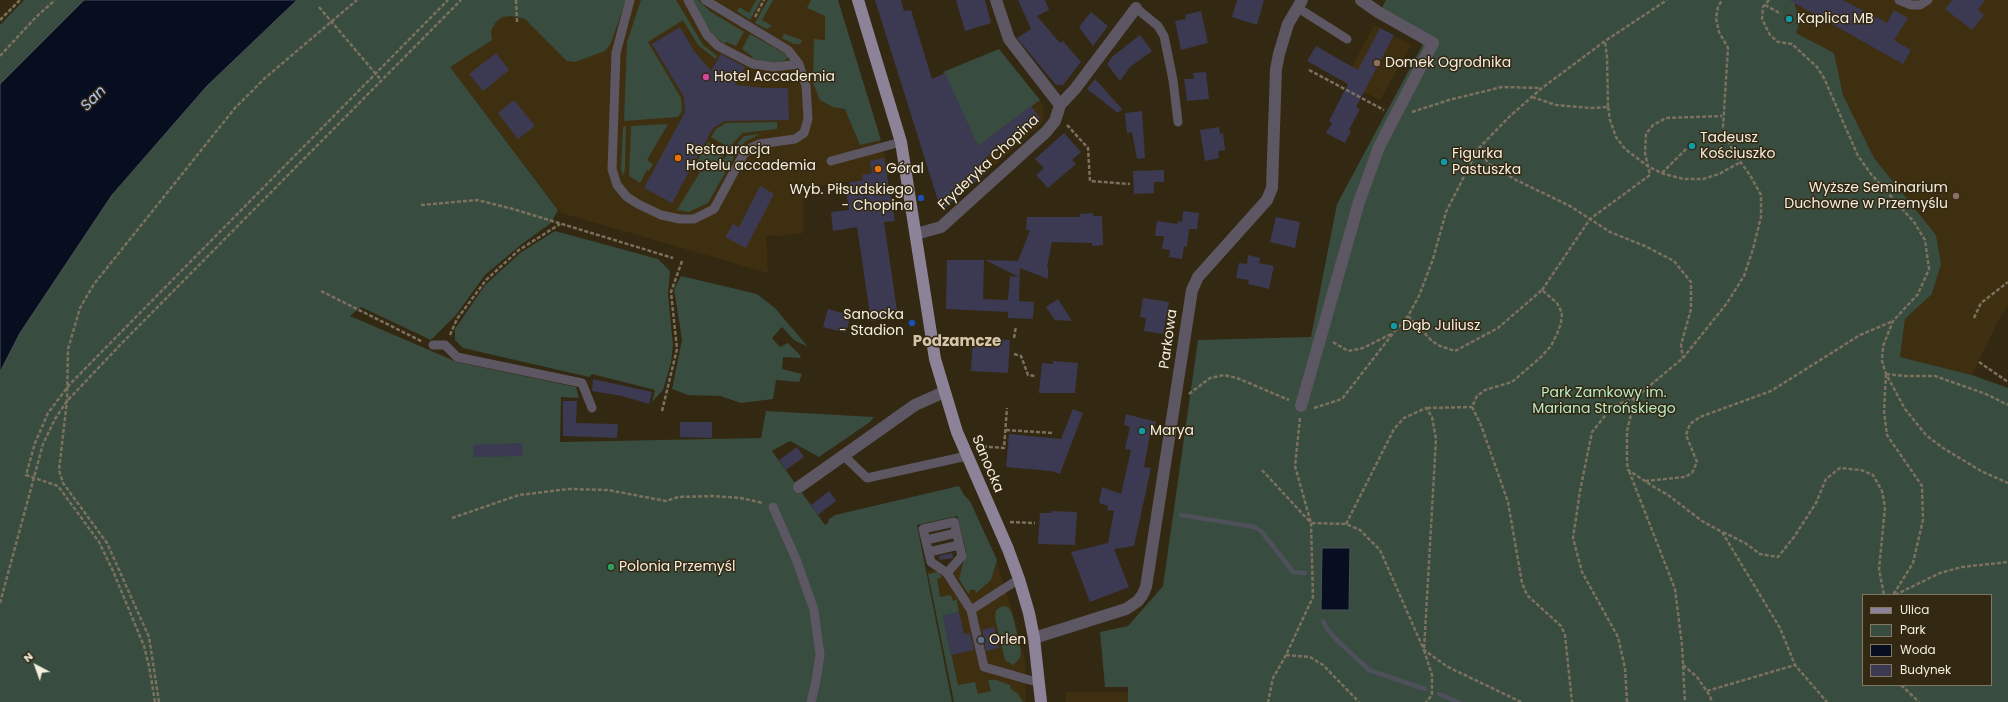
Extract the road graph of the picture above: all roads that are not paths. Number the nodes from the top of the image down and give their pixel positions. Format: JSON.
{"nodes":[{"id":1,"x":630,"y":0,"type":"edge"},
{"id":2,"x":688,"y":0,"type":"edge"},
{"id":3,"x":705,"y":0,"type":"edge"},
{"id":4,"x":858,"y":0,"type":"edge"},
{"id":5,"x":996,"y":0,"type":"edge"},
{"id":6,"x":1361,"y":0,"type":"edge"},
{"id":7,"x":1899,"y":0,"type":"edge"},
{"id":8,"x":1928,"y":0,"type":"edge"},
{"id":9,"x":1300,"y":4,"type":"edge"},
{"id":10,"x":1136,"y":8,"type":"joint"},
{"id":11,"x":1347,"y":39,"type":"dead end"},
{"id":12,"x":799,"y":64,"type":"junction"},
{"id":13,"x":1060,"y":104,"type":"junction"},
{"id":14,"x":1178,"y":122,"type":"dead end"},
{"id":15,"x":901,"y":142,"type":"junction"},
{"id":16,"x":831,"y":161,"type":"dead end"},
{"id":17,"x":916,"y":234,"type":"junction"},
{"id":18,"x":433,"y":345,"type":"road end"},
{"id":19,"x":944,"y":392,"type":"junction"},
{"id":20,"x":1302,"y":406,"type":"road end"},
{"id":21,"x":592,"y":408,"type":"dead end"},
{"id":22,"x":843,"y":456,"type":"junction"},
{"id":23,"x":967,"y":456,"type":"junction"},
{"id":24,"x":799,"y":487,"type":"dead end"},
{"id":25,"x":773,"y":507,"type":"road end"},
{"id":26,"x":959,"y":545,"type":"junction"},
{"id":27,"x":929,"y":552,"type":"junction"},
{"id":28,"x":947,"y":573,"type":"junction"},
{"id":29,"x":1019,"y":579,"type":"junction"},
{"id":30,"x":971,"y":610,"type":"junction"},
{"id":31,"x":1034,"y":638,"type":"junction"},
{"id":32,"x":1040,"y":683,"type":"junction"},
{"id":33,"x":811,"y":702,"type":"edge"},
{"id":34,"x":1041,"y":702,"type":"edge"}],
"edges":[{"from":1,"to":12,"type":"lane"},
{"from":2,"to":12,"type":"lane"},
{"from":3,"to":12,"type":"lane"},
{"from":4,"to":15,"type":"main road","name":"Sanocka"},
{"from":5,"to":13,"type":"street"},
{"from":6,"to":20,"type":"street"},
{"from":7,"to":8,"type":"lane"},
{"from":9,"to":11,"type":"lane"},
{"from":9,"to":31,"type":"street","name":"Parkowa"},
{"from":10,"to":13,"type":"street","name":"Fryderyka Chopina"},
{"from":10,"to":14,"type":"lane","name":"Fryderyka Chopina"},
{"from":13,"to":17,"type":"street","name":"Fryderyka Chopina"},
{"from":15,"to":16,"type":"lane"},
{"from":15,"to":17,"type":"main road","name":"Sanocka"},
{"from":17,"to":19,"type":"main road","name":"Sanocka"},
{"from":18,"to":21,"type":"lane"},
{"from":19,"to":22,"type":"street"},
{"from":19,"to":23,"type":"main road","name":"Sanocka"},
{"from":22,"to":23,"type":"lane"},
{"from":22,"to":24,"type":"street"},
{"from":23,"to":29,"type":"main road","name":"Sanocka"},
{"from":25,"to":33,"type":"lane"},
{"from":26,"to":27,"type":"lane"},
{"from":26,"to":27,"type":"lane"},
{"from":26,"to":28,"type":"lane"},
{"from":27,"to":28,"type":"lane"},
{"from":28,"to":30,"type":"lane"},
{"from":29,"to":30,"type":"lane"},
{"from":29,"to":31,"type":"main road","name":"Sanocka"},
{"from":30,"to":32,"type":"lane"},
{"from":31,"to":32,"type":"main road","name":"Sanocka"},
{"from":32,"to":34,"type":"main road","name":"Sanocka"}]}
